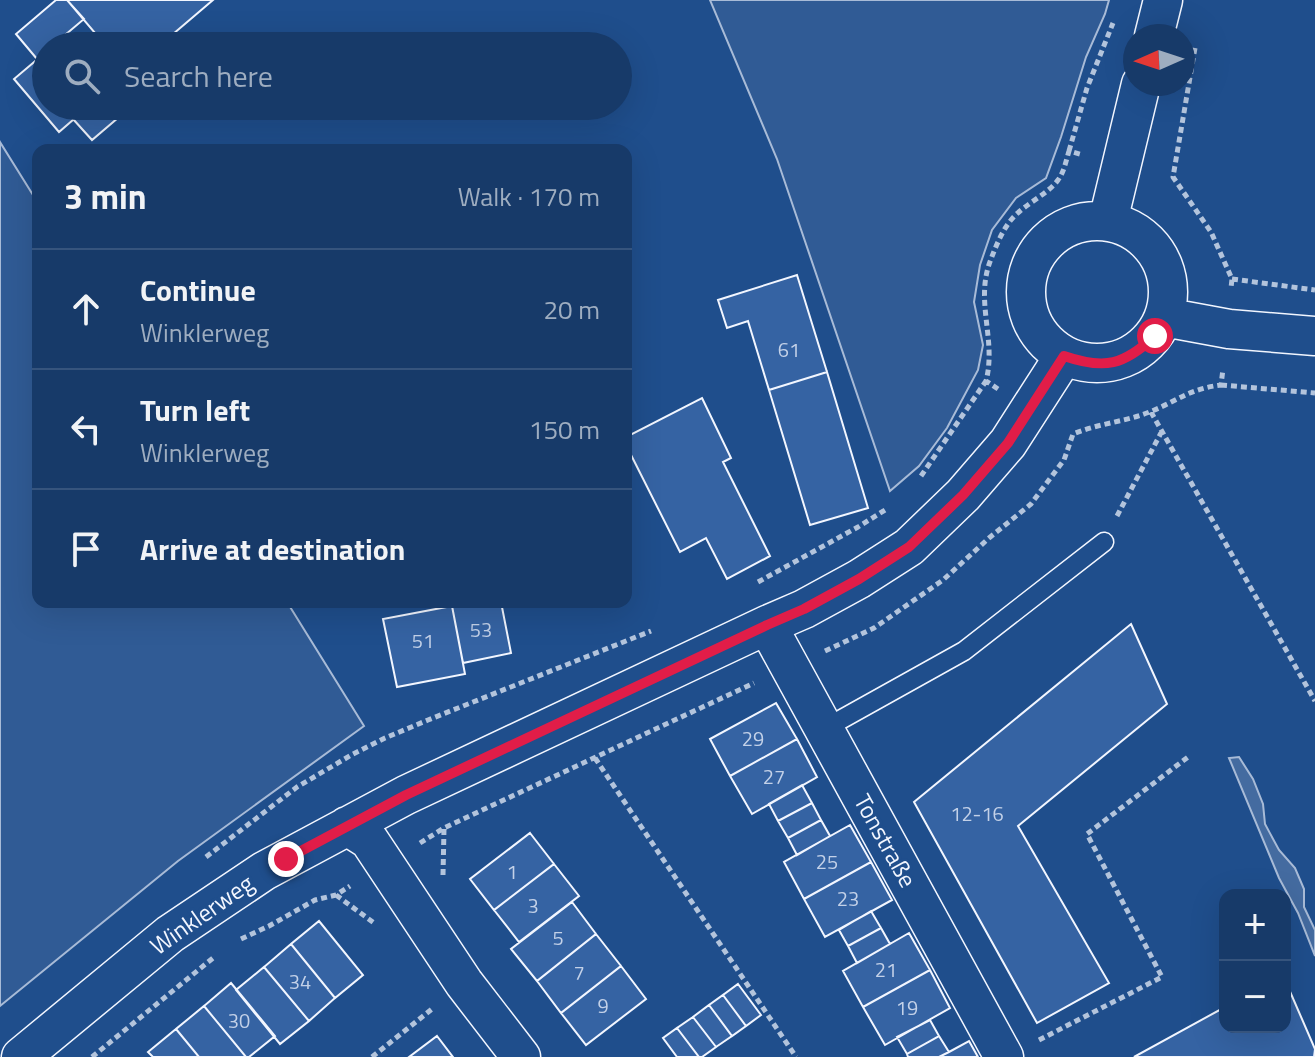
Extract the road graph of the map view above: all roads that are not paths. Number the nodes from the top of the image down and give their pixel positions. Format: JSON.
{"nodes":[{"id":1,"x":1163,"y":0,"type":"edge"},
{"id":2,"x":1157,"y":24,"type":"edge"},
{"id":3,"x":1138,"y":96,"type":"edge"},
{"id":4,"x":1108,"y":221,"type":"junction"},
{"id":5,"x":1164,"y":317,"type":"junction"},
{"id":6,"x":1315,"y":336,"type":"edge"},
{"id":7,"x":1064,"y":356,"type":"junction"},
{"id":8,"x":1104,"y":542,"type":"road end"},
{"id":9,"x":767,"y":625,"type":"junction"},
{"id":10,"x":824,"y":729,"type":"junction"},
{"id":11,"x":347,"y":826,"type":"junction"},
{"id":12,"x":1017,"y":1050,"type":"edge"},
{"id":13,"x":30,"y":1055,"type":"edge"},
{"id":14,"x":521,"y":1057,"type":"edge"}],
"edges":[{"from":1,"to":2,"type":"street"},
{"from":3,"to":4,"type":"street"},
{"from":4,"to":5,"type":"street"},
{"from":4,"to":7,"type":"street"},
{"from":5,"to":6,"type":"street"},
{"from":5,"to":7,"type":"street"},
{"from":7,"to":9,"type":"street","name":"Winklerweg"},
{"from":8,"to":10,"type":"lane"},
{"from":9,"to":10,"type":"street","name":"Tonstraße"},
{"from":9,"to":11,"type":"street","name":"Winklerweg"},
{"from":10,"to":12,"type":"street","name":"Tonstraße"},
{"from":11,"to":13,"type":"street","name":"Winklerweg"},
{"from":11,"to":14,"type":"street"}]}
